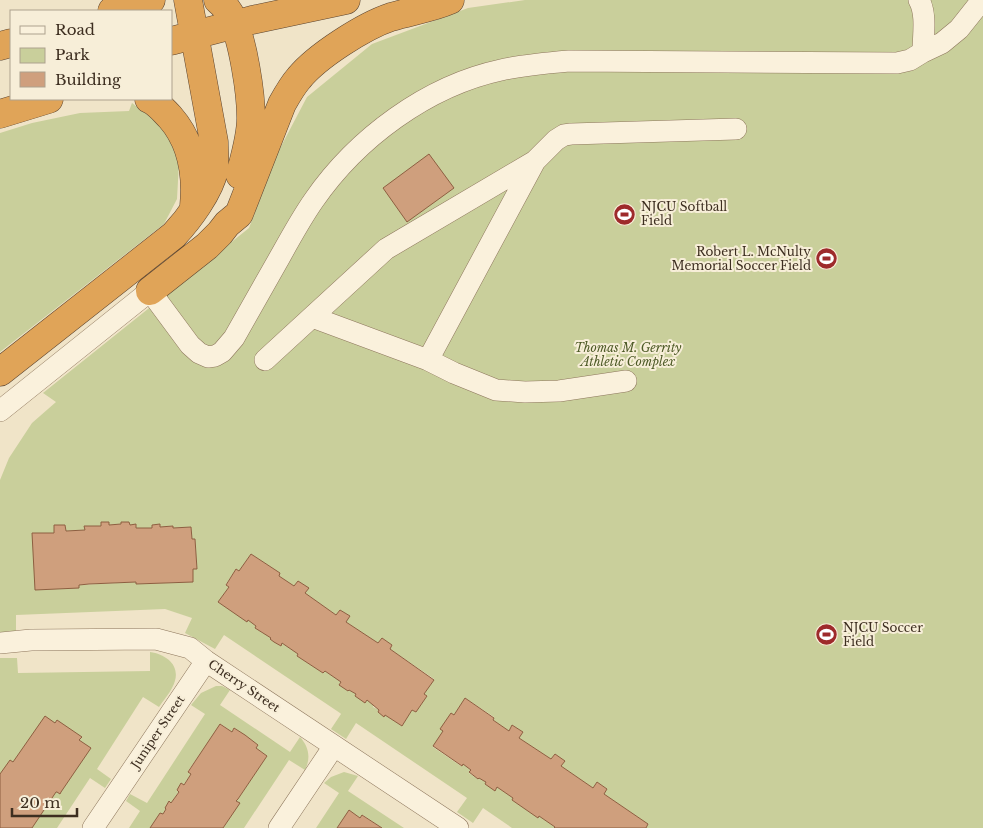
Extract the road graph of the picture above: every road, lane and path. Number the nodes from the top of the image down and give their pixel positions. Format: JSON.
{"nodes":[{"id":1,"x":188,"y":0,"type":"edge"},
{"id":2,"x":218,"y":0,"type":"edge"},
{"id":3,"x":346,"y":0,"type":"edge"},
{"id":4,"x":450,"y":0,"type":"edge"},
{"id":5,"x":919,"y":0,"type":"edge"},
{"id":6,"x":982,"y":0,"type":"edge"},
{"id":7,"x":235,"y":25,"type":"junction"},
{"id":8,"x":183,"y":38,"type":"edge"},
{"id":9,"x":923,"y":52,"type":"junction"},
{"id":10,"x":46,"y":100,"type":"edge"},
{"id":11,"x":150,"y":100,"type":"edge"},
{"id":12,"x":0,"y":114,"type":"edge"},
{"id":13,"x":736,"y":129,"type":"dead end"},
{"id":14,"x":535,"y":161,"type":"junction"},
{"id":15,"x":194,"y":209,"type":"junction"},
{"id":16,"x":226,"y":224,"type":"junction"},
{"id":17,"x":150,"y":291,"type":"junction"},
{"id":18,"x":312,"y":317,"type":"junction"},
{"id":19,"x":265,"y":360,"type":"dead end"},
{"id":20,"x":428,"y":360,"type":"junction"},
{"id":21,"x":0,"y":372,"type":"edge"},
{"id":22,"x":626,"y":381,"type":"dead end"},
{"id":23,"x":0,"y":411,"type":"edge"},
{"id":24,"x":0,"y":643,"type":"edge"},
{"id":25,"x":206,"y":661,"type":"junction"},
{"id":26,"x":334,"y":746,"type":"junction"},
{"id":27,"x":93,"y":828,"type":"edge"},
{"id":28,"x":278,"y":828,"type":"edge"},
{"id":29,"x":458,"y":828,"type":"edge"}],
"edges":[{"from":1,"to":8,"type":"highway"},
{"from":2,"to":7,"type":"highway"},
{"from":3,"to":7,"type":"highway"},
{"from":4,"to":16,"type":"highway"},
{"from":5,"to":9,"type":"street"},
{"from":6,"to":9,"type":"street"},
{"from":7,"to":8,"type":"highway"},
{"from":7,"to":16,"type":"highway"},
{"from":8,"to":15,"type":"highway"},
{"from":9,"to":17,"type":"street"},
{"from":10,"to":12,"type":"highway"},
{"from":11,"to":15,"type":"highway"},
{"from":13,"to":14,"type":"street"},
{"from":14,"to":18,"type":"street"},
{"from":14,"to":20,"type":"street"},
{"from":15,"to":21,"type":"highway"},
{"from":16,"to":17,"type":"highway"},
{"from":17,"to":23,"type":"street"},
{"from":18,"to":19,"type":"street"},
{"from":18,"to":20,"type":"street"},
{"from":20,"to":22,"type":"street"},
{"from":24,"to":25,"type":"street","name":"Cherry Street"},
{"from":25,"to":26,"type":"street","name":"Cherry Street"},
{"from":25,"to":27,"type":"street","name":"Juniper Street"},
{"from":26,"to":28,"type":"street"},
{"from":26,"to":29,"type":"street","name":"Cherry Street"}]}
